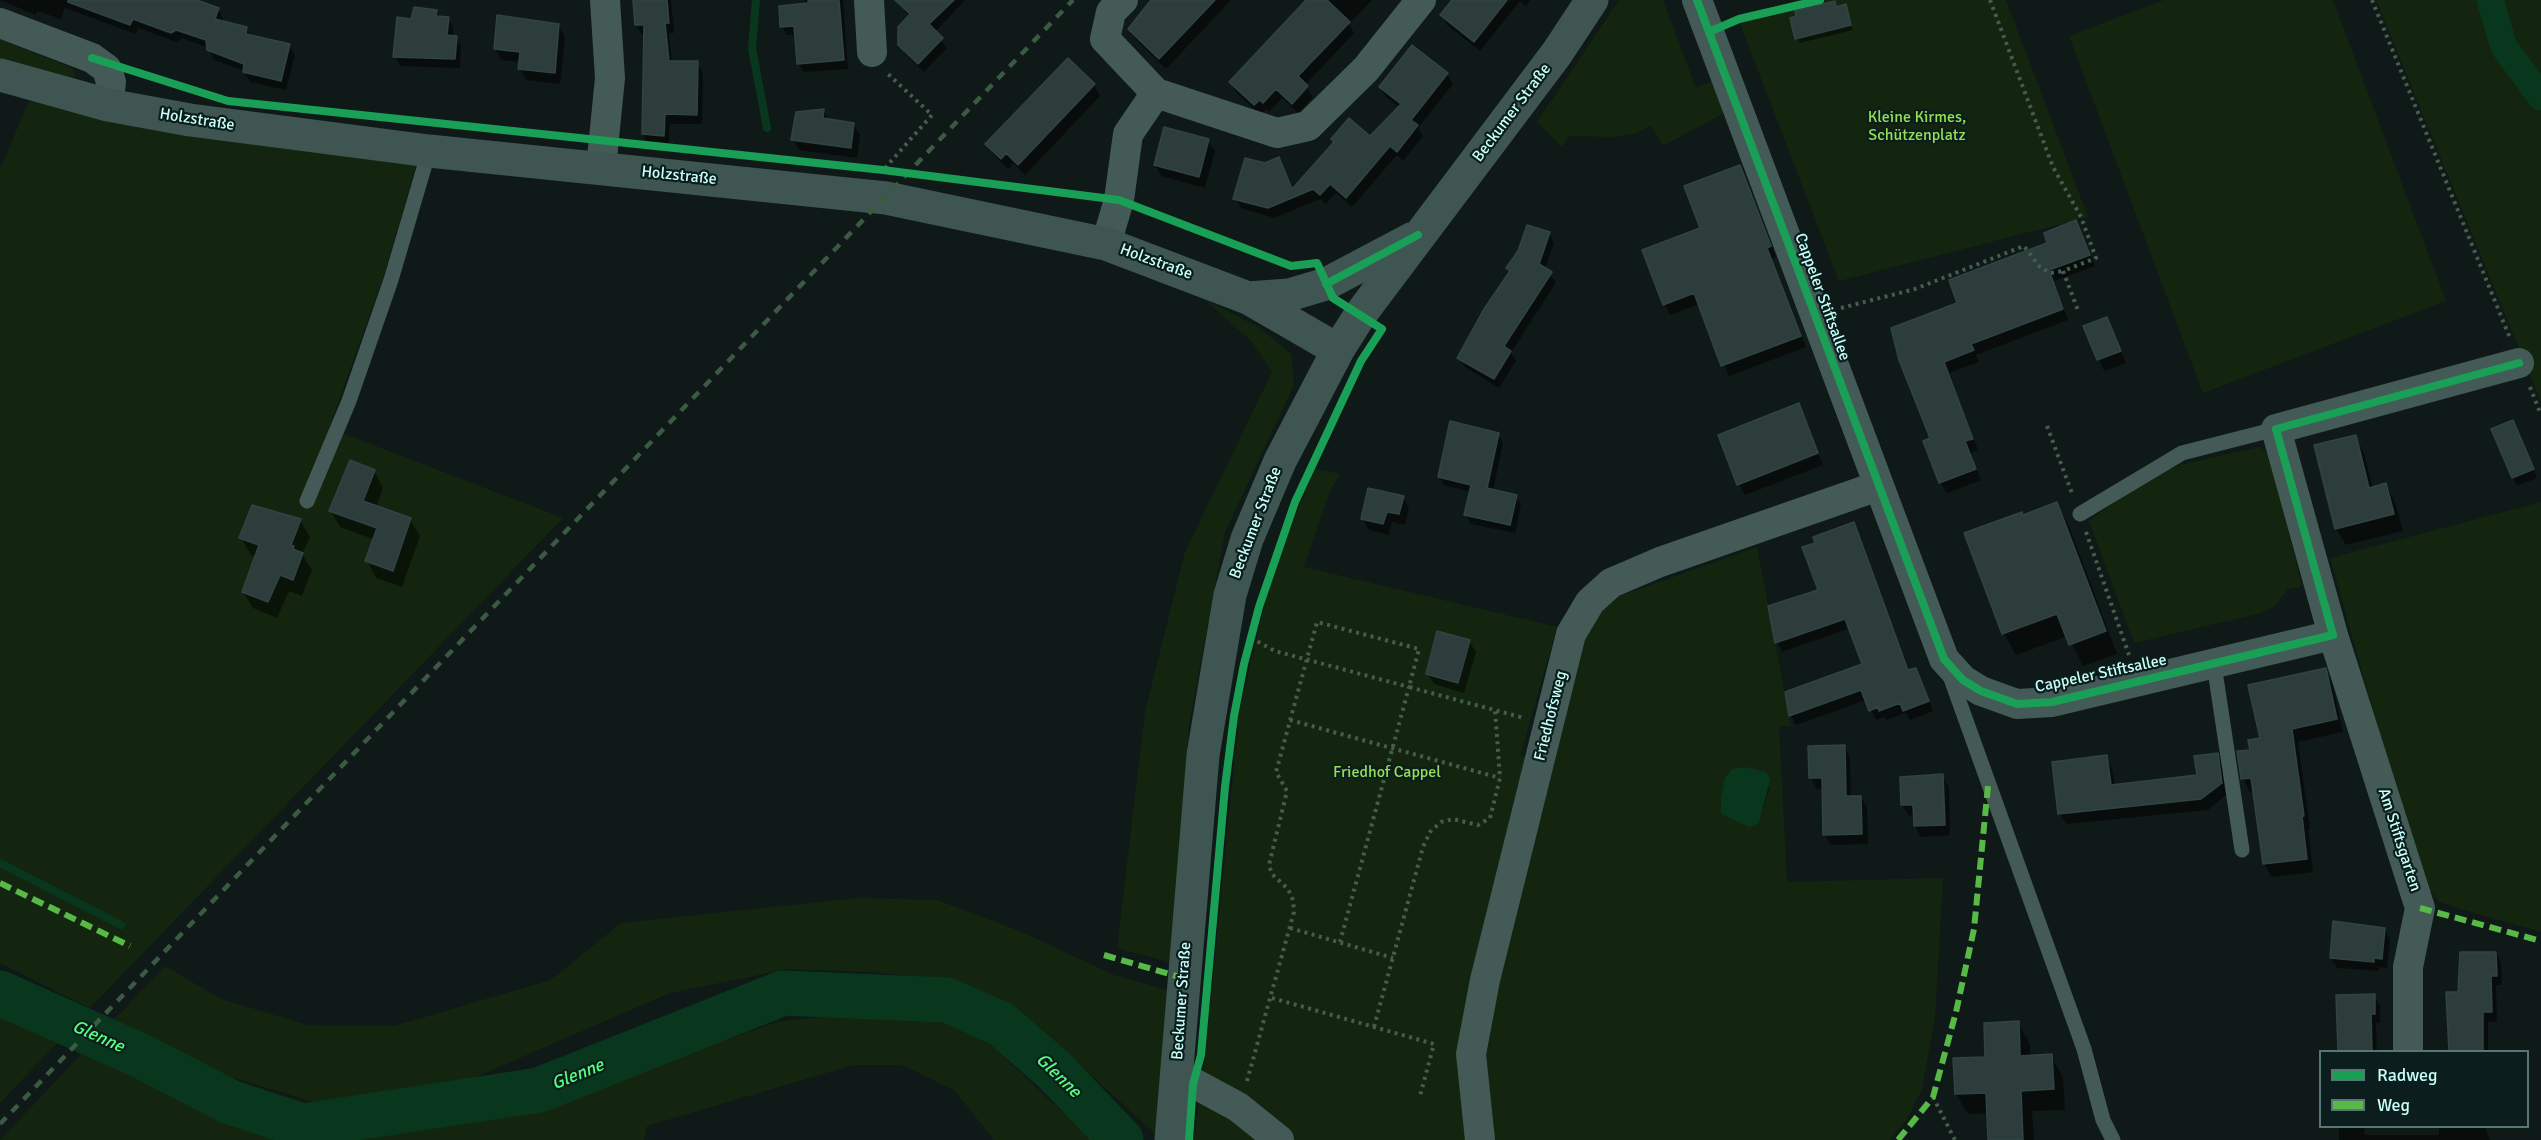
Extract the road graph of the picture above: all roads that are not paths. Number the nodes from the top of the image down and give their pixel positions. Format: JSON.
{"nodes":[{"id":1,"x":605,"y":0,"type":"edge"},
{"id":2,"x":869,"y":0,"type":"edge"},
{"id":3,"x":1123,"y":0,"type":"edge"},
{"id":4,"x":1421,"y":0,"type":"edge"},
{"id":5,"x":1592,"y":0,"type":"edge"},
{"id":6,"x":1697,"y":0,"type":"edge"},
{"id":7,"x":0,"y":22,"type":"edge"},
{"id":8,"x":872,"y":52,"type":"road end"},
{"id":9,"x":0,"y":75,"type":"edge"},
{"id":10,"x":1156,"y":93,"type":"junction"},
{"id":11,"x":108,"y":105,"type":"junction"},
{"id":12,"x":429,"y":151,"type":"junction"},
{"id":13,"x":601,"y":168,"type":"junction"},
{"id":14,"x":1418,"y":235,"type":"junction"},
{"id":15,"x":1106,"y":244,"type":"junction"},
{"id":16,"x":1248,"y":298,"type":"junction"},
{"id":17,"x":1338,"y":350,"type":"junction"},
{"id":18,"x":2519,"y":363,"type":"road end"},
{"id":19,"x":2276,"y":429,"type":"junction"},
{"id":20,"x":1878,"y":486,"type":"junction"},
{"id":21,"x":307,"y":501,"type":"dead end"},
{"id":22,"x":2080,"y":514,"type":"road end"},
{"id":23,"x":2333,"y":635,"type":"junction"},
{"id":24,"x":1944,"y":659,"type":"junction"},
{"id":25,"x":2214,"y":664,"type":"junction"},
{"id":26,"x":2242,"y":850,"type":"dead end"},
{"id":27,"x":2408,"y":1050,"type":"edge"},
{"id":28,"x":1177,"y":1075,"type":"junction"},
{"id":29,"x":1171,"y":1140,"type":"edge"},
{"id":30,"x":1279,"y":1140,"type":"edge"},
{"id":31,"x":1480,"y":1140,"type":"edge"},
{"id":32,"x":2113,"y":1140,"type":"edge"}],
"edges":[{"from":1,"to":13,"type":"street"},
{"from":2,"to":8,"type":"street"},
{"from":3,"to":10,"type":"street"},
{"from":4,"to":10,"type":"street"},
{"from":5,"to":14,"type":"main road","name":"Beckumer Straße"},
{"from":6,"to":20,"type":"street","name":"Cappeler Stiftsallee"},
{"from":7,"to":11,"type":"street"},
{"from":9,"to":11,"type":"main road","name":"Holzstraße"},
{"from":10,"to":15,"type":"street"},
{"from":11,"to":12,"type":"main road","name":"Holzstraße"},
{"from":12,"to":13,"type":"main road","name":"Holzstraße"},
{"from":12,"to":21,"type":"lane"},
{"from":13,"to":15,"type":"main road","name":"Holzstraße"},
{"from":14,"to":16,"type":"main road"},
{"from":14,"to":17,"type":"main road","name":"Beckumer Straße"},
{"from":15,"to":16,"type":"main road","name":"Holzstraße"},
{"from":16,"to":17,"type":"main road","name":"Holzstraße"},
{"from":17,"to":28,"type":"main road","name":"Beckumer Straße"},
{"from":18,"to":19,"type":"street"},
{"from":19,"to":22,"type":"lane"},
{"from":19,"to":23,"type":"street"},
{"from":20,"to":24,"type":"street","name":"Cappeler Stiftsallee"},
{"from":20,"to":31,"type":"street","name":"Friedhofsweg"},
{"from":23,"to":25,"type":"street","name":"Cappeler Stiftsallee"},
{"from":23,"to":27,"type":"street","name":"Am Stiftsgarten"},
{"from":24,"to":25,"type":"street","name":"Cappeler Stiftsallee"},
{"from":24,"to":32,"type":"lane","name":"Cappeler Stiftsallee"},
{"from":25,"to":26,"type":"lane"},
{"from":28,"to":29,"type":"main road","name":"Beckumer Straße"},
{"from":28,"to":30,"type":"street"}]}
